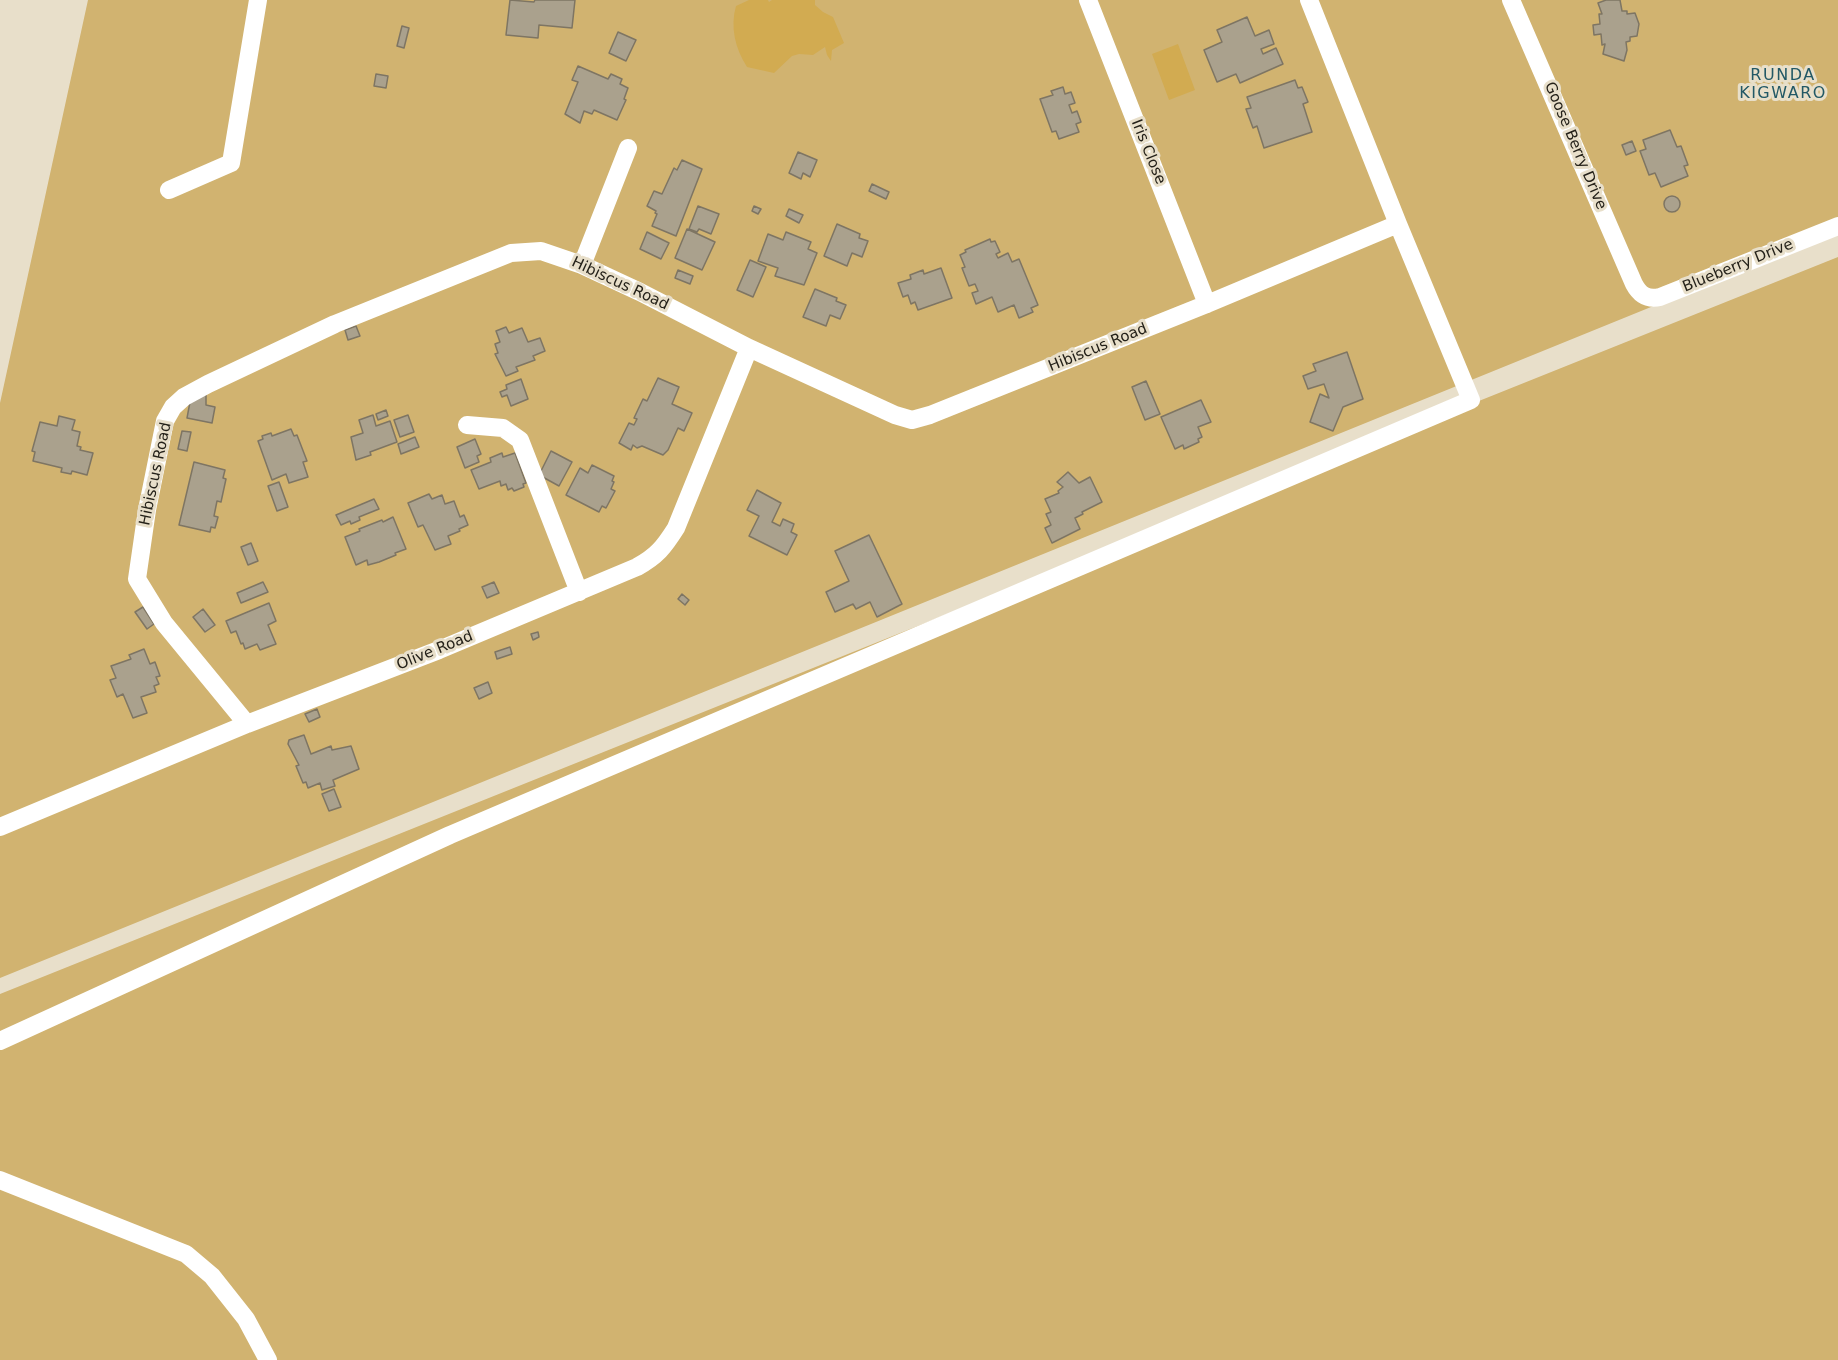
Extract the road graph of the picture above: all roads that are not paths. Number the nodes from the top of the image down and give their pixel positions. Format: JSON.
{"nodes":[{"id":1,"x":258,"y":0,"type":"edge"},
{"id":2,"x":1088,"y":0,"type":"edge"},
{"id":3,"x":1309,"y":0,"type":"edge"},
{"id":4,"x":1511,"y":0,"type":"edge"},
{"id":5,"x":628,"y":148,"type":"dead end"},
{"id":6,"x":169,"y":190,"type":"dead end"},
{"id":7,"x":1398,"y":224,"type":"junction"},
{"id":8,"x":1838,"y":226,"type":"edge"},
{"id":9,"x":582,"y":265,"type":"junction"},
{"id":10,"x":1639,"y":292,"type":"joint"},
{"id":11,"x":1207,"y":304,"type":"junction"},
{"id":12,"x":749,"y":348,"type":"junction"},
{"id":13,"x":467,"y":425,"type":"dead end"},
{"id":14,"x":579,"y":592,"type":"junction"},
{"id":15,"x":246,"y":724,"type":"junction"},
{"id":16,"x":0,"y":827,"type":"edge"},
{"id":17,"x":0,"y":1041,"type":"edge"},
{"id":18,"x":0,"y":1180,"type":"edge"},
{"id":19,"x":268,"y":1360,"type":"edge"}],
"edges":[{"from":1,"to":6,"type":"street"},
{"from":2,"to":11,"type":"street","name":"Iris Close"},
{"from":3,"to":7,"type":"street"},
{"from":4,"to":10,"type":"street","name":"Goose Berry Drive"},
{"from":5,"to":9,"type":"street"},
{"from":7,"to":11,"type":"street","name":"Hibiscus Road"},
{"from":7,"to":17,"type":"street"},
{"from":8,"to":10,"type":"street","name":"Blueberry Drive"},
{"from":9,"to":12,"type":"street","name":"Hibiscus Road"},
{"from":9,"to":15,"type":"street","name":"Hibiscus Road"},
{"from":11,"to":12,"type":"street","name":"Hibiscus Road"},
{"from":12,"to":14,"type":"street","name":"Olive Road"},
{"from":13,"to":14,"type":"street"},
{"from":14,"to":15,"type":"street","name":"Olive Road"},
{"from":15,"to":16,"type":"street","name":"Olive Road"},
{"from":18,"to":19,"type":"street"}]}
